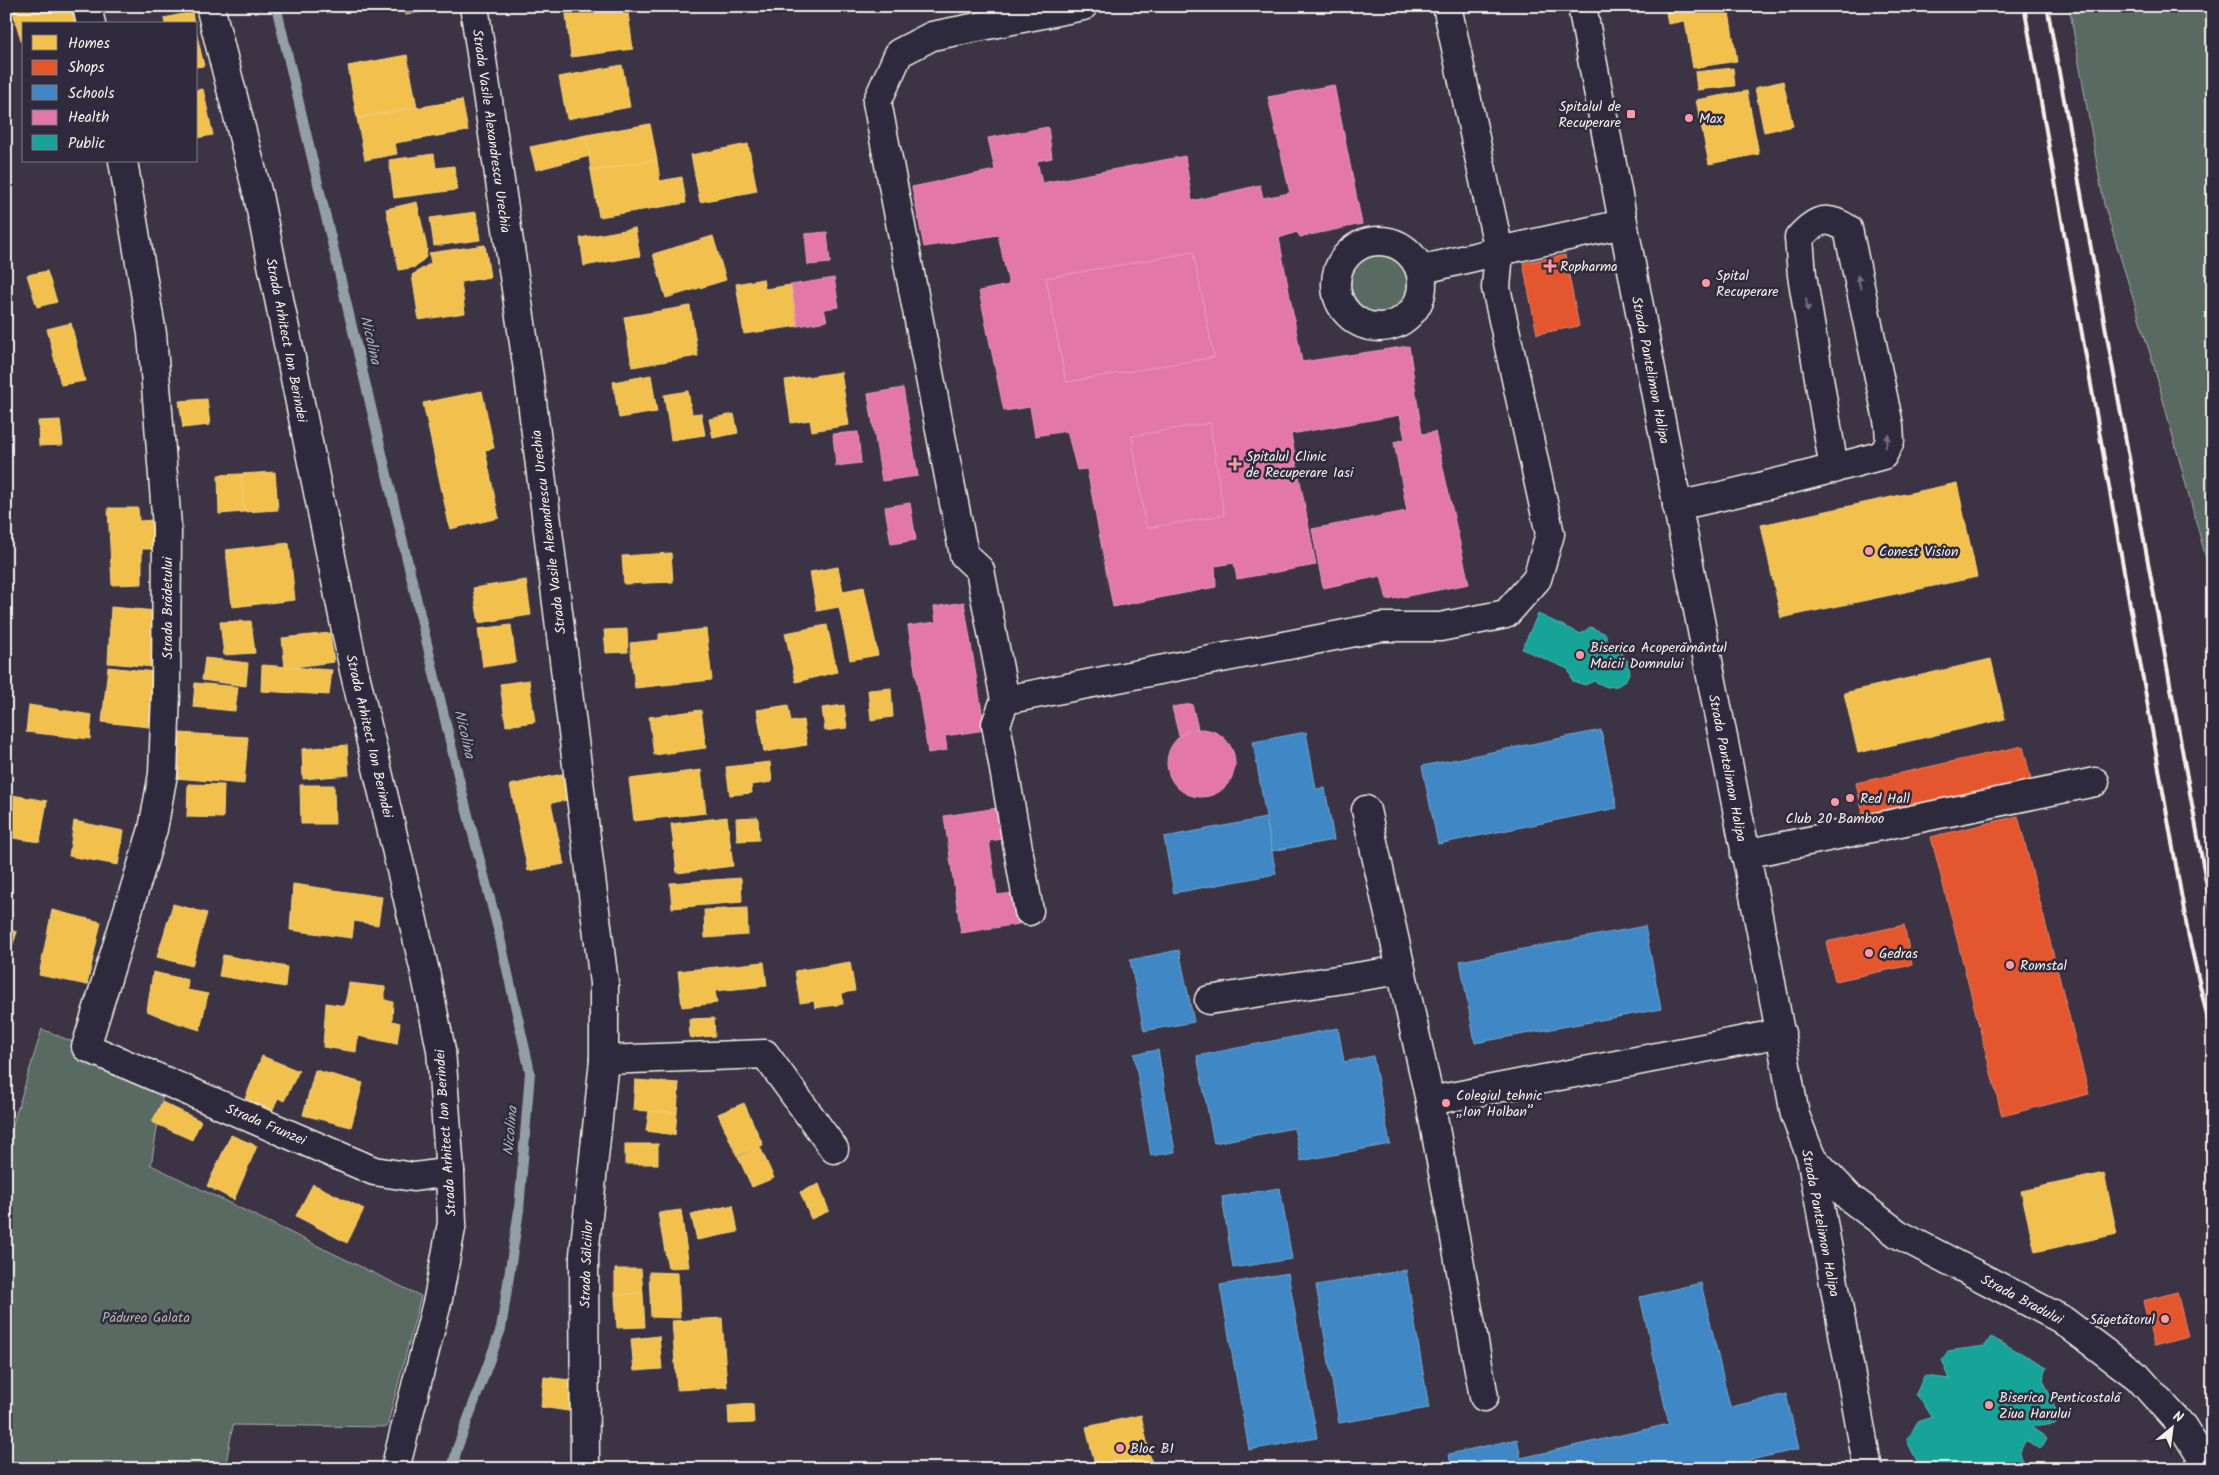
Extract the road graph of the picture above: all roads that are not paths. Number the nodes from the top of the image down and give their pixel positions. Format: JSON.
{"nodes":[{"id":1,"x":87,"y":6,"type":"edge"},
{"id":2,"x":210,"y":6,"type":"edge"},
{"id":3,"x":474,"y":6,"type":"edge"},
{"id":4,"x":1083,"y":6,"type":"edge"},
{"id":5,"x":1447,"y":6,"type":"edge"},
{"id":6,"x":1582,"y":6,"type":"edge"},
{"id":7,"x":91,"y":22,"type":"edge"},
{"id":8,"x":123,"y":162,"type":"edge"},
{"id":9,"x":1623,"y":224,"type":"junction"},
{"id":10,"x":1499,"y":251,"type":"junction"},
{"id":11,"x":1420,"y":270,"type":"dead end"},
{"id":12,"x":1834,"y":469,"type":"junction"},
{"id":13,"x":1677,"y":506,"type":"junction"},
{"id":14,"x":1005,"y":700,"type":"junction"},
{"id":15,"x":2095,"y":782,"type":"dead end"},
{"id":16,"x":1366,"y":810,"type":"dead end"},
{"id":17,"x":1745,"y":854,"type":"junction"},
{"id":18,"x":1029,"y":911,"type":"dead end"},
{"id":19,"x":1401,"y":970,"type":"junction"},
{"id":20,"x":1209,"y":1000,"type":"dead end"},
{"id":21,"x":1781,"y":1033,"type":"junction"},
{"id":22,"x":86,"y":1048,"type":"joint"},
{"id":23,"x":604,"y":1060,"type":"junction"},
{"id":24,"x":1430,"y":1101,"type":"junction"},
{"id":25,"x":834,"y":1149,"type":"dead end"},
{"id":26,"x":1811,"y":1157,"type":"junction"},
{"id":27,"x":450,"y":1172,"type":"junction"},
{"id":28,"x":1484,"y":1397,"type":"dead end"},
{"id":29,"x":395,"y":1469,"type":"edge"},
{"id":30,"x":585,"y":1469,"type":"edge"},
{"id":31,"x":1868,"y":1469,"type":"edge"},
{"id":32,"x":2209,"y":1469,"type":"edge"}],
"edges":[{"from":1,"to":7,"type":"street"},
{"from":2,"to":27,"type":"street","name":"Strada Arhitect Ion Berindei"},
{"from":3,"to":23,"type":"street","name":"Strada Vasile Alexandrescu Urechia"},
{"from":4,"to":14,"type":"street"},
{"from":5,"to":10,"type":"street"},
{"from":6,"to":9,"type":"street","name":"Strada Pantelimon Halipa"},
{"from":8,"to":22,"type":"street","name":"Strada Brădetului"},
{"from":9,"to":10,"type":"street"},
{"from":9,"to":13,"type":"street","name":"Strada Pantelimon Halipa"},
{"from":10,"to":11,"type":"street"},
{"from":10,"to":14,"type":"street"},
{"from":12,"to":12,"type":"street","one_way":true},
{"from":12,"to":13,"type":"street"},
{"from":13,"to":17,"type":"street","name":"Strada Pantelimon Halipa"},
{"from":14,"to":18,"type":"street"},
{"from":15,"to":17,"type":"street"},
{"from":16,"to":19,"type":"street"},
{"from":17,"to":21,"type":"street","name":"Strada Pantelimon Halipa"},
{"from":19,"to":20,"type":"street"},
{"from":19,"to":24,"type":"street"},
{"from":21,"to":24,"type":"street"},
{"from":21,"to":26,"type":"street","name":"Strada Pantelimon Halipa"},
{"from":22,"to":27,"type":"street","name":"Strada Frunzei"},
{"from":23,"to":25,"type":"street"},
{"from":23,"to":30,"type":"street","name":"Strada Sălciilor"},
{"from":24,"to":28,"type":"street"},
{"from":26,"to":31,"type":"street","name":"Strada Pantelimon Halipa"},
{"from":26,"to":32,"type":"street","name":"Strada Bradului"},
{"from":27,"to":29,"type":"street","name":"Strada Arhitect Ion Berindei"}]}
